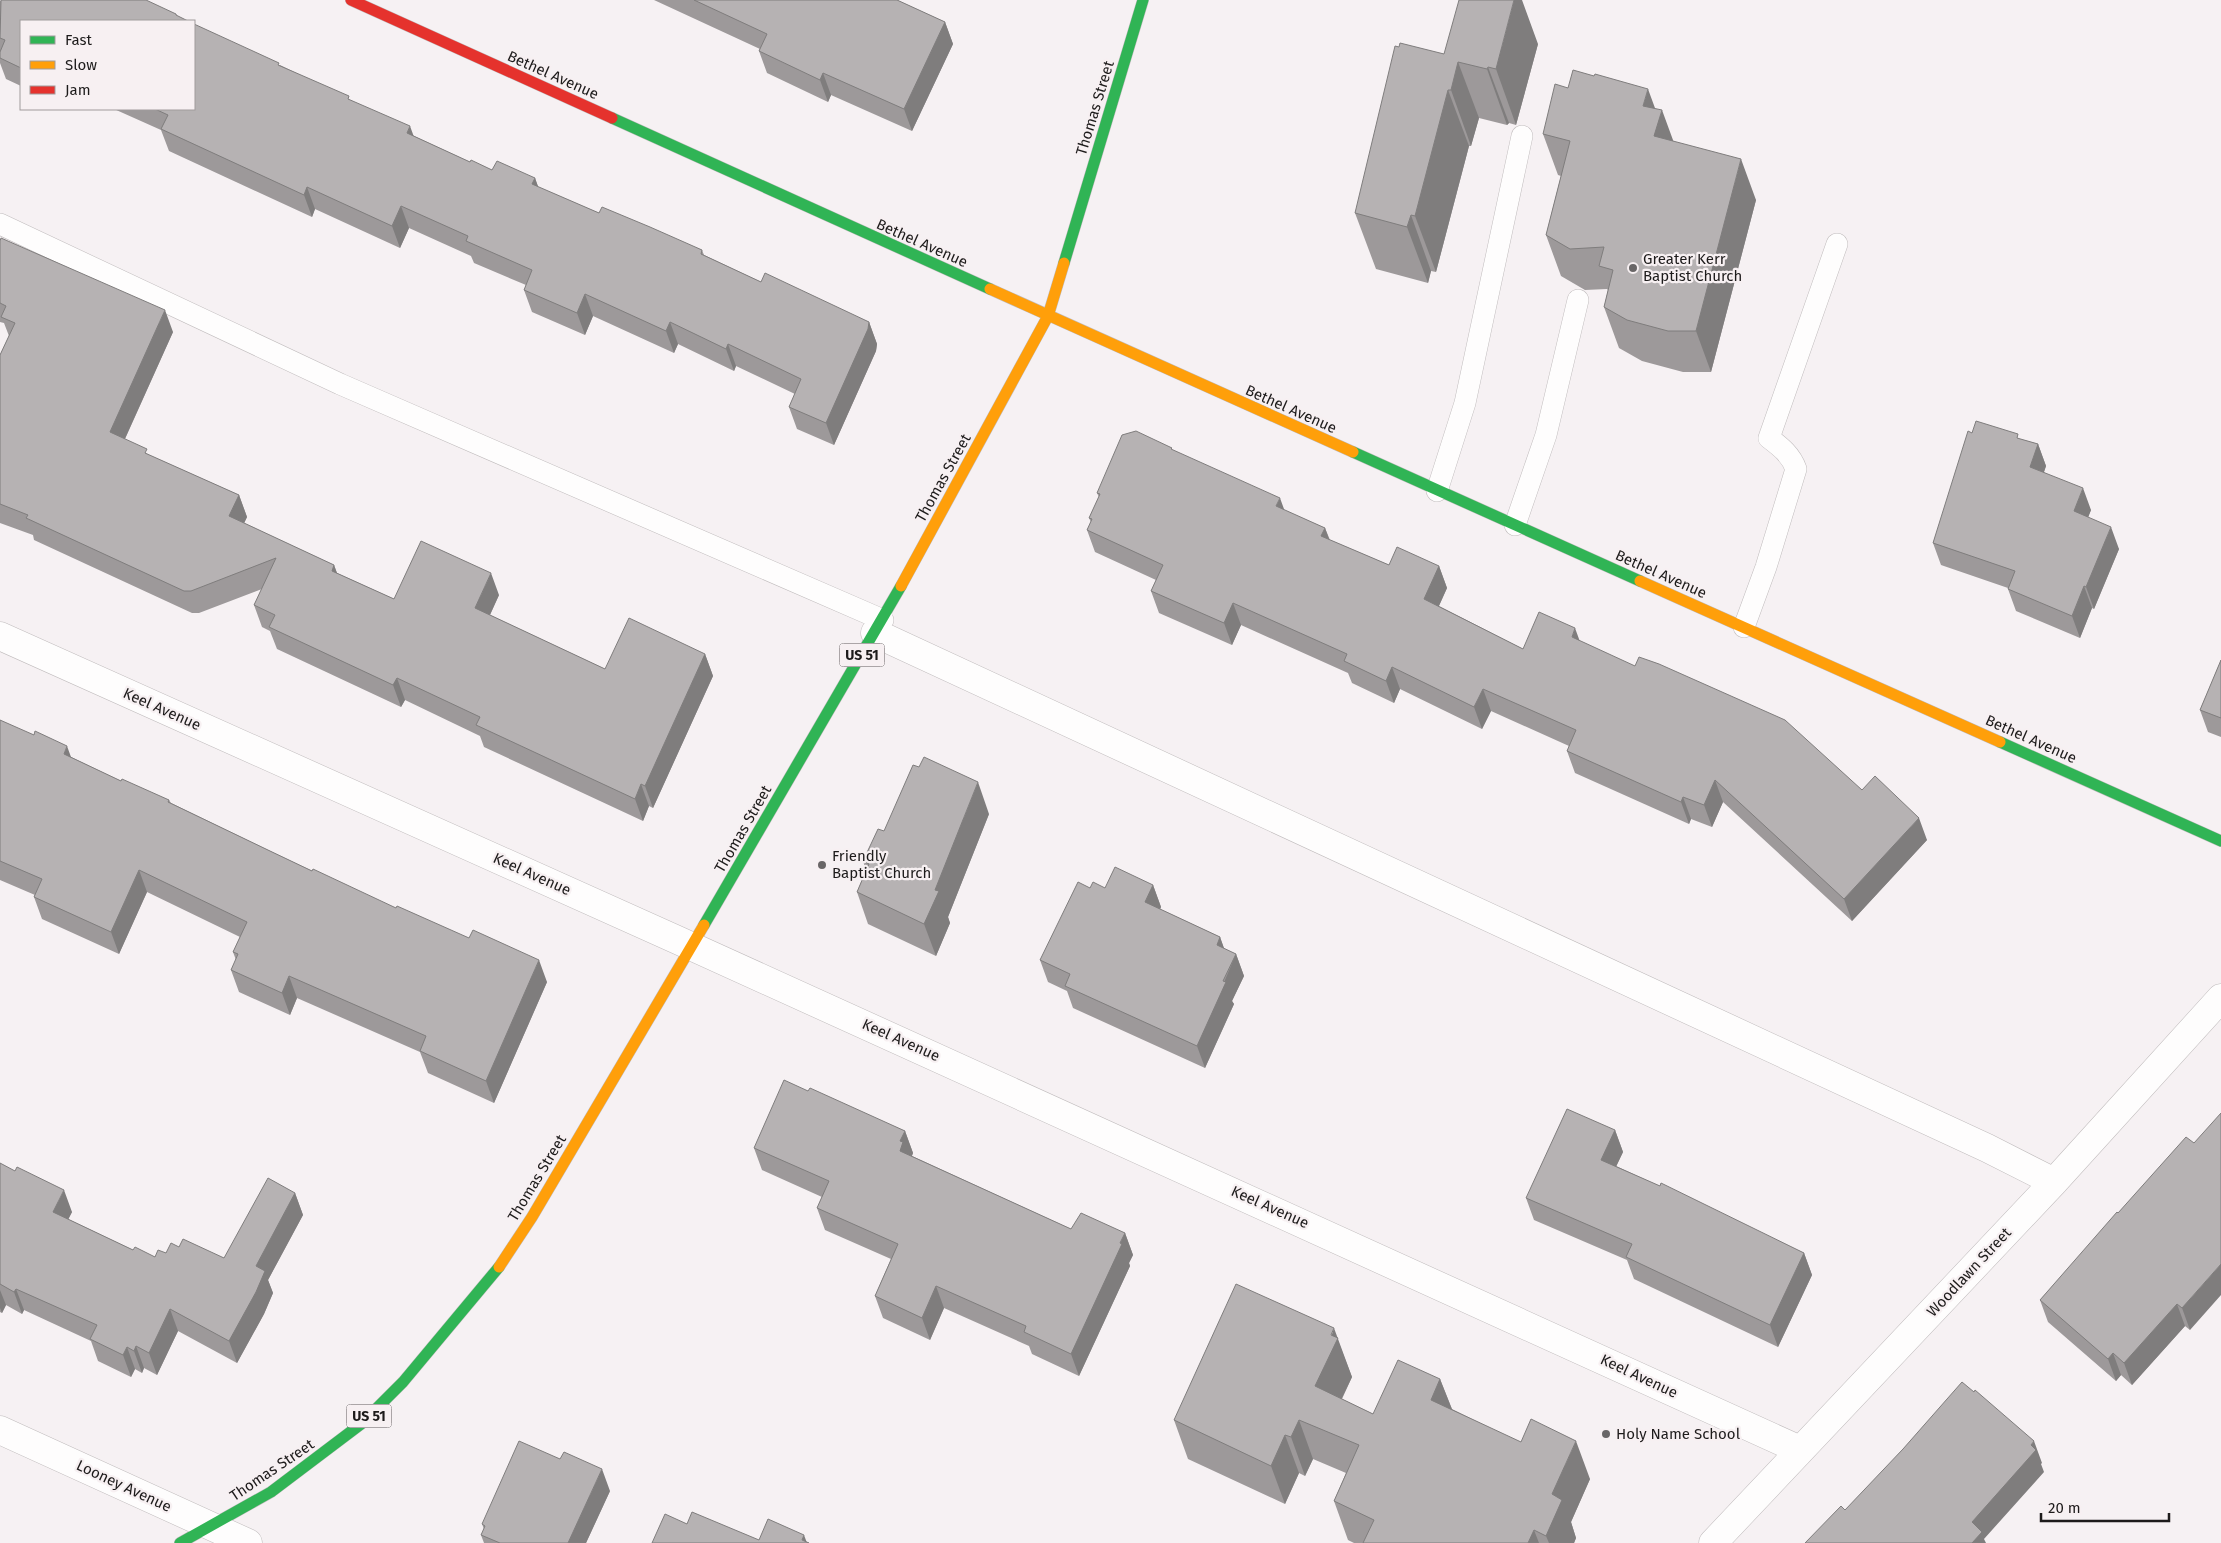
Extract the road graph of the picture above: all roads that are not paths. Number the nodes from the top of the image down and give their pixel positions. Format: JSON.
{"nodes":[{"id":1,"x":351,"y":0,"type":"edge"},
{"id":2,"x":1143,"y":0,"type":"edge"},
{"id":3,"x":1522,"y":136,"type":"dead end"},
{"id":4,"x":0,"y":224,"type":"edge"},
{"id":5,"x":1837,"y":244,"type":"dead end"},
{"id":6,"x":1578,"y":300,"type":"dead end"},
{"id":7,"x":1048,"y":316,"type":"junction"},
{"id":8,"x":1437,"y":490,"type":"junction"},
{"id":9,"x":1515,"y":525,"type":"junction"},
{"id":10,"x":879,"y":626,"type":"junction"},
{"id":11,"x":1744,"y":627,"type":"junction"},
{"id":12,"x":0,"y":636,"type":"edge"},
{"id":13,"x":2221,"y":841,"type":"edge"},
{"id":14,"x":692,"y":946,"type":"junction"},
{"id":15,"x":2221,"y":998,"type":"edge"},
{"id":16,"x":2054,"y":1182,"type":"junction"},
{"id":17,"x":0,"y":1430,"type":"edge"},
{"id":18,"x":1800,"y":1450,"type":"junction"},
{"id":19,"x":211,"y":1526,"type":"junction"},
{"id":20,"x":180,"y":1543,"type":"edge"},
{"id":21,"x":248,"y":1543,"type":"edge"},
{"id":22,"x":1713,"y":1543,"type":"edge"}],
"edges":[{"from":1,"to":7,"type":"street","name":"Bethel Avenue"},
{"from":2,"to":7,"type":"street","name":"Thomas Street","number":"US 51"},
{"from":3,"to":8,"type":"lane"},
{"from":4,"to":10,"type":"lane"},
{"from":5,"to":11,"type":"lane"},
{"from":6,"to":9,"type":"lane"},
{"from":7,"to":8,"type":"street","name":"Bethel Avenue"},
{"from":7,"to":10,"type":"street","name":"Thomas Street","number":"US 51"},
{"from":8,"to":9,"type":"street","name":"Bethel Avenue"},
{"from":9,"to":11,"type":"street","name":"Bethel Avenue"},
{"from":10,"to":14,"type":"street","name":"Thomas Street","number":"US 51"},
{"from":10,"to":16,"type":"street"},
{"from":11,"to":13,"type":"street","name":"Bethel Avenue"},
{"from":12,"to":14,"type":"street","name":"Keel Avenue"},
{"from":14,"to":18,"type":"street","name":"Keel Avenue"},
{"from":14,"to":19,"type":"street","name":"Thomas Street","number":"US 51"},
{"from":15,"to":16,"type":"street","name":"Woodlawn Street"},
{"from":16,"to":18,"type":"street","name":"Woodlawn Street"},
{"from":17,"to":19,"type":"street","name":"Looney Avenue"},
{"from":18,"to":22,"type":"street","name":"Woodlawn Street"},
{"from":19,"to":20,"type":"street","name":"Thomas Street","number":"US 51"},
{"from":19,"to":21,"type":"street","name":"Looney Avenue"}]}
